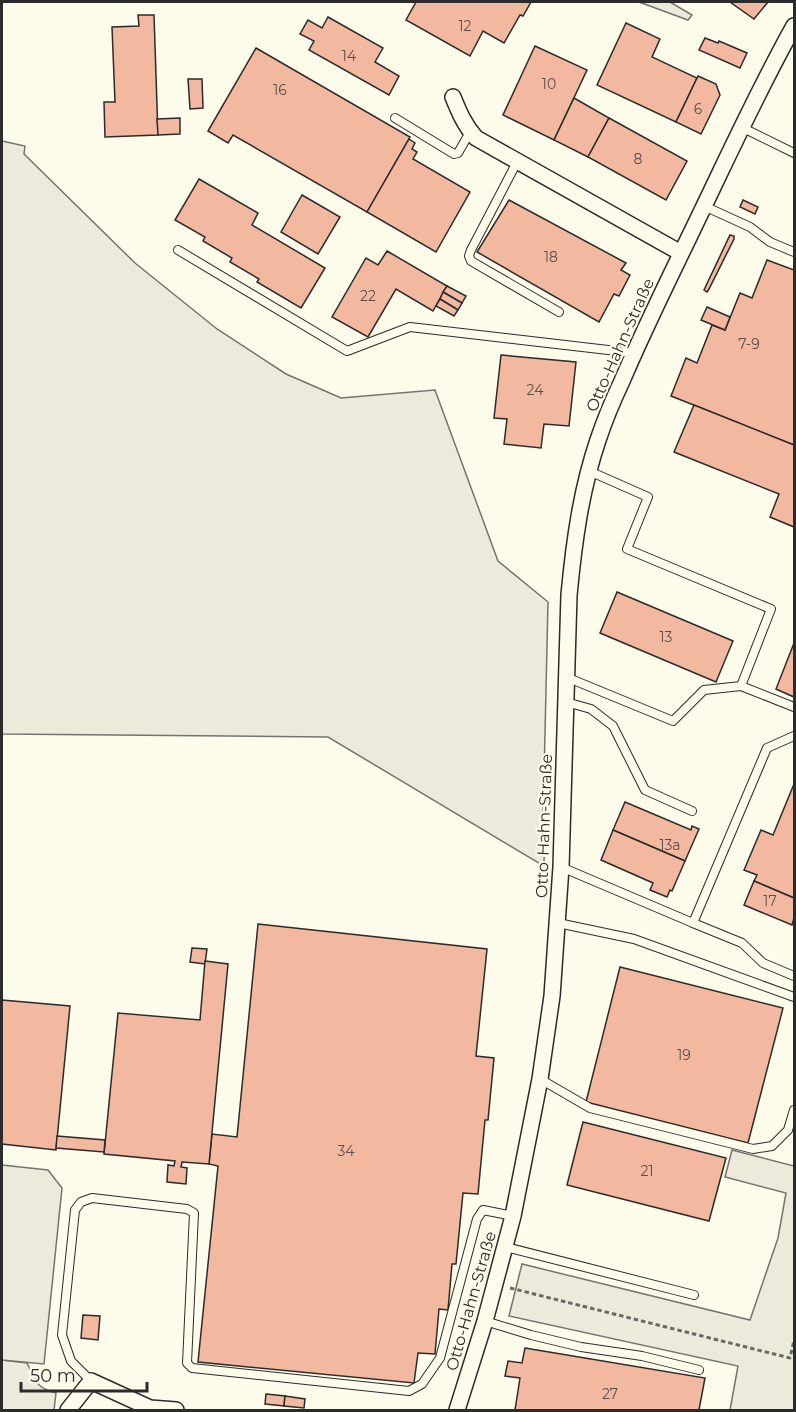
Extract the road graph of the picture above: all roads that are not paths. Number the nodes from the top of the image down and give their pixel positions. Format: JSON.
{"nodes":[{"id":1,"x":795,"y":26,"type":"edge"},
{"id":2,"x":453,"y":97,"type":"dead end"},
{"id":3,"x":395,"y":118,"type":"dead end"},
{"id":4,"x":741,"y":127,"type":"junction"},
{"id":5,"x":470,"y":132,"type":"junction"},
{"id":6,"x":795,"y":153,"type":"edge"},
{"id":7,"x":518,"y":162,"type":"junction"},
{"id":8,"x":704,"y":206,"type":"junction"},
{"id":9,"x":178,"y":250,"type":"dead end"},
{"id":10,"x":795,"y":252,"type":"edge"},
{"id":11,"x":681,"y":253,"type":"junction"},
{"id":12,"x":558,"y":312,"type":"dead end"},
{"id":13,"x":634,"y":353,"type":"junction"},
{"id":14,"x":589,"y":471,"type":"junction"},
{"id":15,"x":566,"y":677,"type":"junction"},
{"id":16,"x":741,"y":686,"type":"junction"},
{"id":17,"x":566,"y":702,"type":"junction"},
{"id":18,"x":795,"y":707,"type":"edge"},
{"id":19,"x":795,"y":736,"type":"edge"},
{"id":20,"x":692,"y":811,"type":"dead end"},
{"id":21,"x":561,"y":867,"type":"junction"},
{"id":22,"x":558,"y":923,"type":"junction"},
{"id":23,"x":693,"y":923,"type":"junction"},
{"id":24,"x":795,"y":976,"type":"edge"},
{"id":25,"x":795,"y":997,"type":"edge"},
{"id":26,"x":540,"y":1078,"type":"junction"},
{"id":27,"x":795,"y":1110,"type":"edge"},
{"id":28,"x":513,"y":1216,"type":"junction"},
{"id":29,"x":506,"y":1247,"type":"junction"},
{"id":30,"x":694,"y":1295,"type":"dead end"},
{"id":31,"x":485,"y":1322,"type":"junction"},
{"id":32,"x":699,"y":1370,"type":"dead end"},
{"id":33,"x":91,"y":1381,"type":"junction"},
{"id":34,"x":68,"y":1410,"type":"edge"},
{"id":35,"x":176,"y":1410,"type":"edge"},
{"id":36,"x":457,"y":1410,"type":"edge"}],
"edges":[{"from":1,"to":4,"type":"street","name":"Otto-Hahn-Straße"},
{"from":2,"to":5,"type":"street"},
{"from":3,"to":5,"type":"lane"},
{"from":4,"to":6,"type":"lane"},
{"from":4,"to":8,"type":"street","name":"Otto-Hahn-Straße"},
{"from":5,"to":7,"type":"street"},
{"from":7,"to":11,"type":"street"},
{"from":7,"to":12,"type":"lane"},
{"from":8,"to":10,"type":"lane"},
{"from":8,"to":11,"type":"street","name":"Otto-Hahn-Straße"},
{"from":9,"to":13,"type":"lane"},
{"from":11,"to":13,"type":"street","name":"Otto-Hahn-Straße"},
{"from":13,"to":14,"type":"street","name":"Otto-Hahn-Straße"},
{"from":14,"to":15,"type":"street","name":"Otto-Hahn-Straße"},
{"from":14,"to":16,"type":"lane"},
{"from":15,"to":16,"type":"lane"},
{"from":15,"to":17,"type":"street","name":"Otto-Hahn-Straße"},
{"from":16,"to":18,"type":"lane"},
{"from":17,"to":20,"type":"lane"},
{"from":17,"to":21,"type":"street","name":"Otto-Hahn-Straße"},
{"from":19,"to":23,"type":"lane"},
{"from":21,"to":22,"type":"street","name":"Otto-Hahn-Straße"},
{"from":21,"to":23,"type":"lane"},
{"from":22,"to":25,"type":"lane"},
{"from":22,"to":26,"type":"street","name":"Otto-Hahn-Straße"},
{"from":23,"to":24,"type":"lane"},
{"from":26,"to":27,"type":"lane"},
{"from":26,"to":28,"type":"street","name":"Otto-Hahn-Straße"},
{"from":28,"to":29,"type":"street","name":"Otto-Hahn-Straße"},
{"from":28,"to":33,"type":"lane"},
{"from":29,"to":30,"type":"lane"},
{"from":29,"to":31,"type":"street","name":"Otto-Hahn-Straße"},
{"from":31,"to":32,"type":"lane"},
{"from":31,"to":36,"type":"street","name":"Otto-Hahn-Straße"},
{"from":33,"to":34,"type":"street"},
{"from":33,"to":35,"type":"street"}]}
